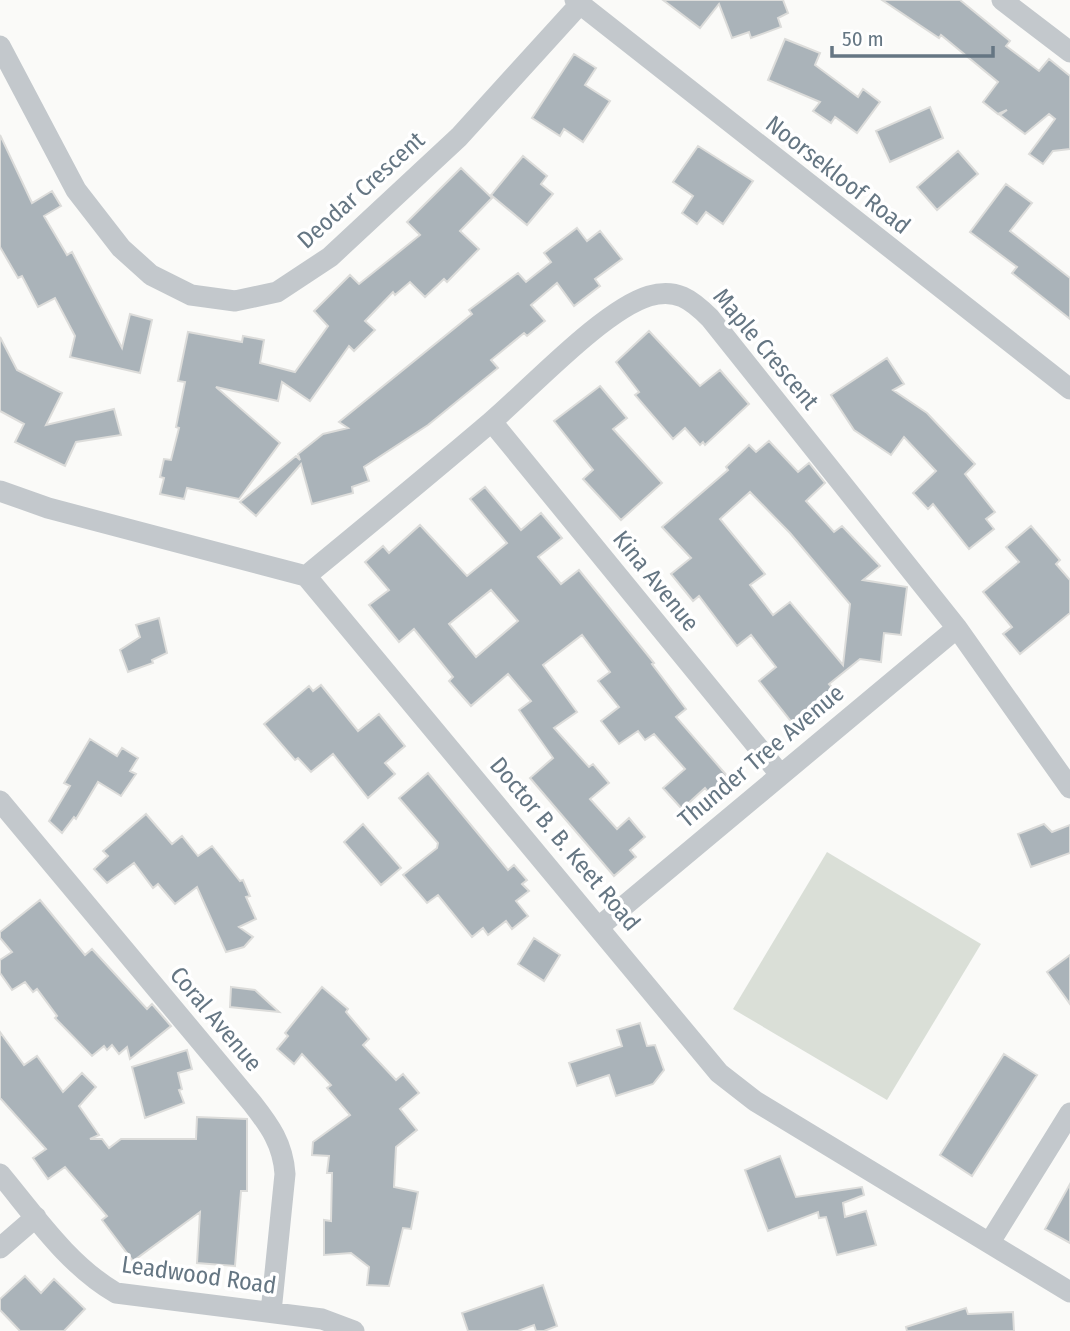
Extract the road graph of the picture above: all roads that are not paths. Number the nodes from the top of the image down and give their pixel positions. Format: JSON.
{"nodes":[{"id":1,"x":1002,"y":0,"type":"edge"},
{"id":2,"x":578,"y":2,"type":"edge"},
{"id":3,"x":0,"y":46,"type":"edge"},
{"id":4,"x":1070,"y":52,"type":"edge"},
{"id":5,"x":1070,"y":389,"type":"edge"},
{"id":6,"x":492,"y":422,"type":"junction"},
{"id":7,"x":0,"y":491,"type":"edge"},
{"id":8,"x":306,"y":576,"type":"junction"},
{"id":9,"x":957,"y":628,"type":"junction"},
{"id":10,"x":779,"y":773,"type":"junction"},
{"id":11,"x":1070,"y":788,"type":"edge"},
{"id":12,"x":0,"y":801,"type":"edge"},
{"id":13,"x":600,"y":926,"type":"junction"},
{"id":14,"x":1070,"y":1113,"type":"edge"},
{"id":15,"x":0,"y":1174,"type":"edge"},
{"id":16,"x":36,"y":1217,"type":"junction"},
{"id":17,"x":990,"y":1242,"type":"junction"},
{"id":18,"x":0,"y":1248,"type":"edge"},
{"id":19,"x":1070,"y":1292,"type":"edge"},
{"id":20,"x":271,"y":1311,"type":"junction"},
{"id":21,"x":354,"y":1331,"type":"edge"}],
"edges":[{"from":1,"to":4,"type":"street"},
{"from":2,"to":3,"type":"street","name":"Deodar Crescent"},
{"from":2,"to":5,"type":"street","name":"Noorsekloof Road"},
{"from":6,"to":8,"type":"street","name":"Maple Crescent"},
{"from":6,"to":9,"type":"street","name":"Maple Crescent"},
{"from":6,"to":10,"type":"street","name":"Kina Avenue"},
{"from":7,"to":8,"type":"street"},
{"from":8,"to":13,"type":"street","name":"Doctor B. B. Keet Road"},
{"from":9,"to":10,"type":"street","name":"Thunder Tree Avenue"},
{"from":9,"to":11,"type":"street","name":"Maple Crescent"},
{"from":10,"to":13,"type":"street","name":"Thunder Tree Avenue"},
{"from":12,"to":20,"type":"street","name":"Coral Avenue"},
{"from":13,"to":17,"type":"street","name":"Doctor B. B. Keet Road"},
{"from":14,"to":17,"type":"street"},
{"from":15,"to":16,"type":"street","name":"Leadwood Road"},
{"from":16,"to":18,"type":"street"},
{"from":16,"to":20,"type":"street","name":"Leadwood Road"},
{"from":17,"to":19,"type":"street","name":"Doctor B. B. Keet Road"},
{"from":20,"to":21,"type":"street","name":"Leadwood Road"}]}
